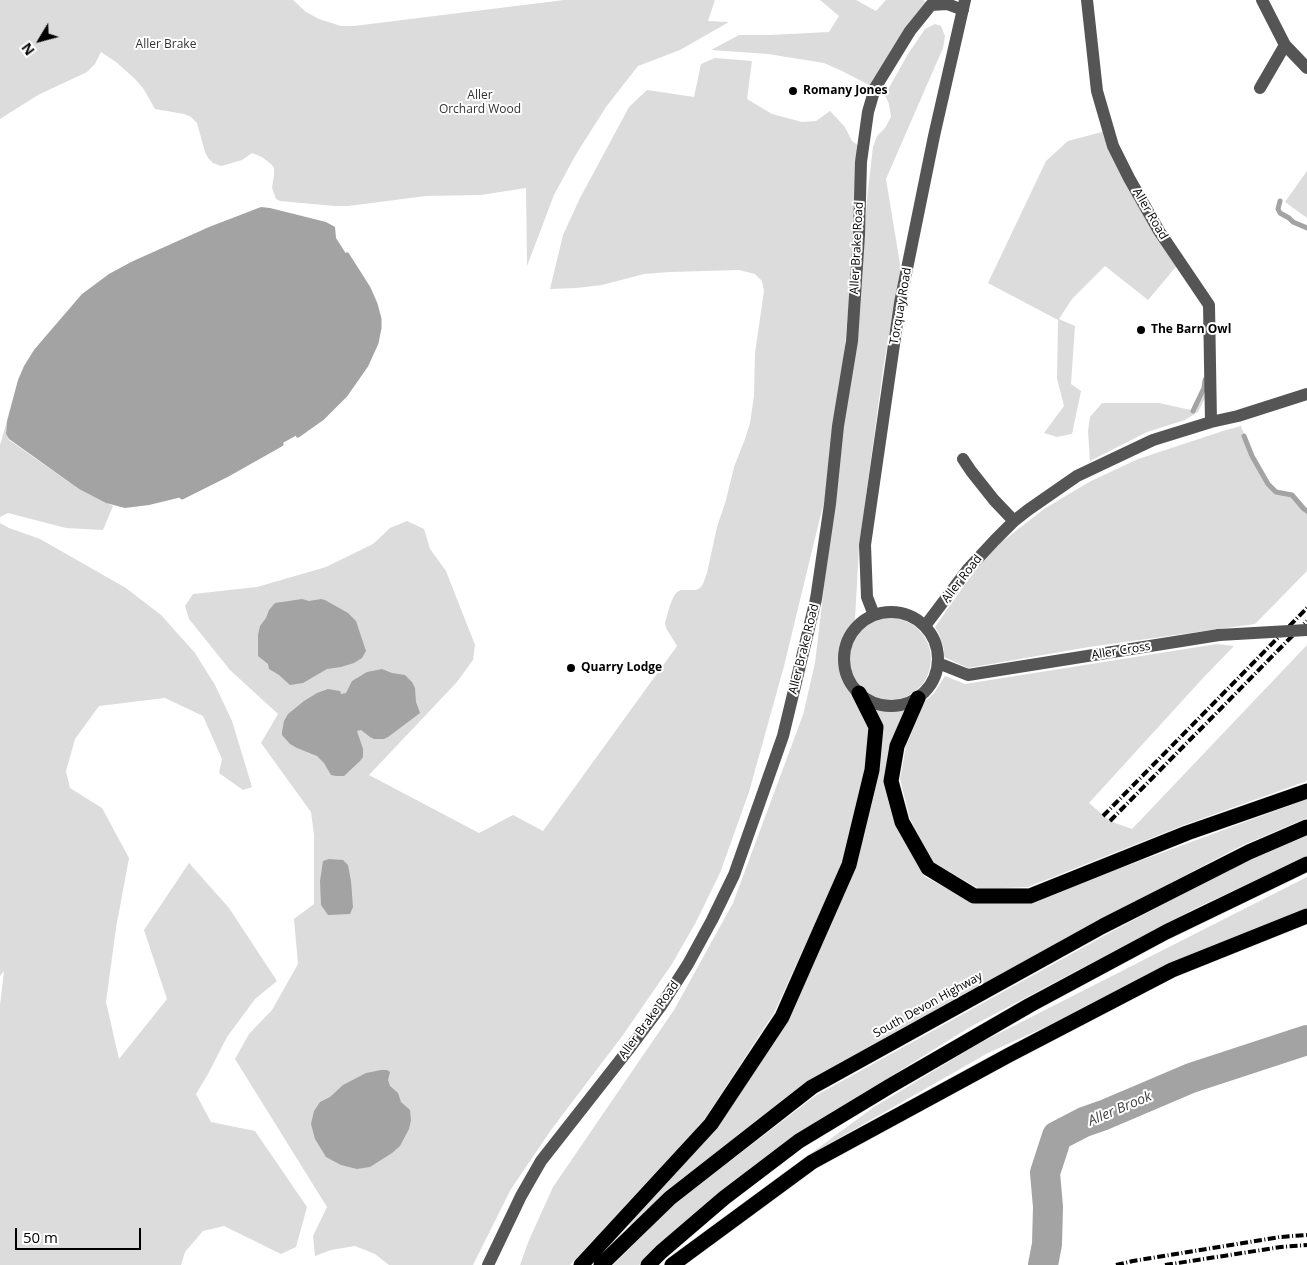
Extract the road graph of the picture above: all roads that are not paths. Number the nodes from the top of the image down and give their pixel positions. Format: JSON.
{"nodes":[{"id":1,"x":1087,"y":0,"type":"edge"},
{"id":2,"x":1262,"y":0,"type":"edge"},
{"id":3,"x":964,"y":5,"type":"edge"},
{"id":4,"x":1285,"y":45,"type":"junction"},
{"id":5,"x":1307,"y":68,"type":"edge"},
{"id":6,"x":1260,"y":88,"type":"dead end"},
{"id":7,"x":1307,"y":394,"type":"edge"},
{"id":8,"x":1211,"y":422,"type":"junction"},
{"id":9,"x":963,"y":459,"type":"dead end"},
{"id":10,"x":1014,"y":521,"type":"junction"},
{"id":11,"x":874,"y":614,"type":"junction"},
{"id":12,"x":925,"y":626,"type":"junction"},
{"id":13,"x":1307,"y":630,"type":"edge"},
{"id":14,"x":938,"y":663,"type":"junction"},
{"id":15,"x":859,"y":693,"type":"junction"},
{"id":16,"x":918,"y":698,"type":"junction"},
{"id":17,"x":1307,"y":791,"type":"edge"},
{"id":18,"x":1307,"y":828,"type":"edge"},
{"id":19,"x":1307,"y":864,"type":"edge"},
{"id":20,"x":1307,"y":916,"type":"edge"},
{"id":21,"x":488,"y":1265,"type":"edge"},
{"id":22,"x":581,"y":1265,"type":"edge"},
{"id":23,"x":601,"y":1265,"type":"edge"},
{"id":24,"x":648,"y":1265,"type":"edge"},
{"id":25,"x":672,"y":1265,"type":"edge"}],
"edges":[{"from":1,"to":8,"type":"street","name":"Aller Road"},
{"from":2,"to":4,"type":"street"},
{"from":3,"to":11,"type":"street","name":"Torquay Road"},
{"from":3,"to":21,"type":"street","name":"Aller Brake Road"},
{"from":4,"to":5,"type":"street"},
{"from":4,"to":6,"type":"street"},
{"from":7,"to":8,"type":"street","name":"Aller Road"},
{"from":8,"to":10,"type":"street","name":"Aller Road"},
{"from":9,"to":10,"type":"street"},
{"from":10,"to":12,"type":"street","name":"Aller Road"},
{"from":11,"to":12,"type":"street"},
{"from":11,"to":15,"type":"street"},
{"from":12,"to":14,"type":"street"},
{"from":13,"to":14,"type":"street","name":"Aller Cross","bridge":true},
{"from":14,"to":16,"type":"street"},
{"from":15,"to":16,"type":"street"},
{"from":15,"to":22,"type":"highway"},
{"from":16,"to":17,"type":"highway"},
{"from":18,"to":23,"type":"highway","name":"South Devon Highway"},
{"from":19,"to":24,"type":"highway"},
{"from":20,"to":25,"type":"highway"}]}
